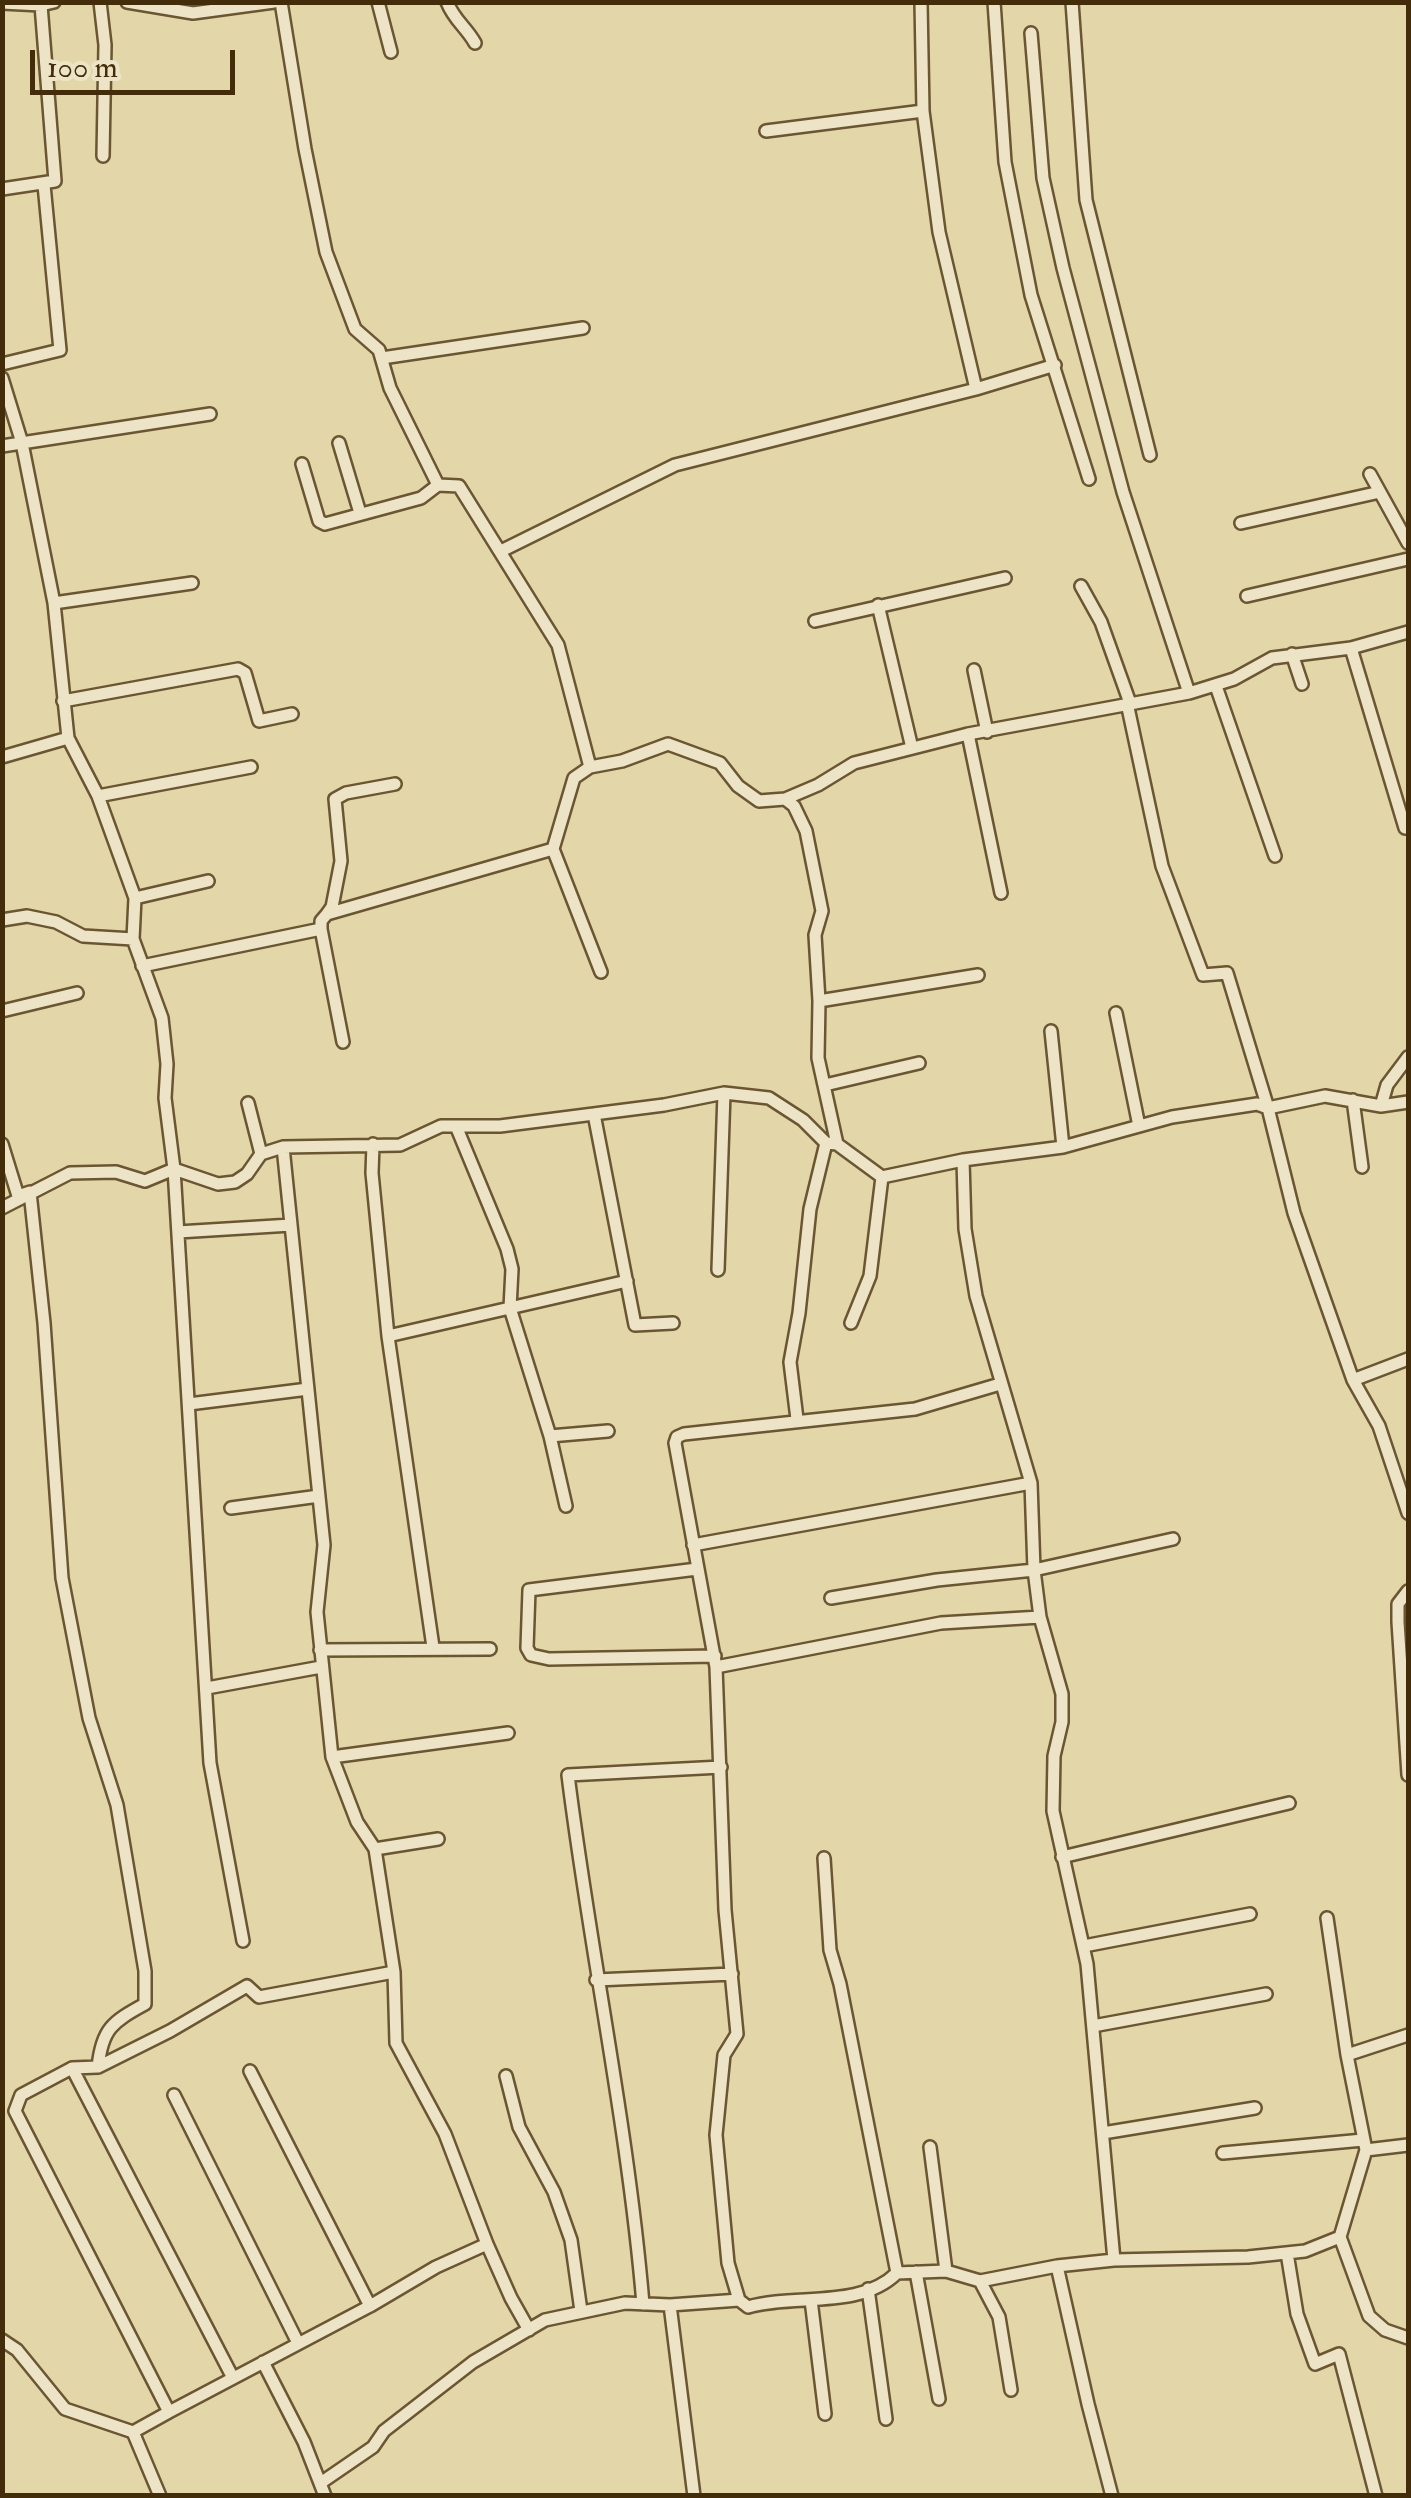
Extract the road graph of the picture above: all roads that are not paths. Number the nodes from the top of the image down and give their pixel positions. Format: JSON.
{"nodes":[{"id":1,"x":100,"y":2,"type":"edge"},
{"id":2,"x":127,"y":2,"type":"edge"},
{"id":3,"x":274,"y":2,"type":"edge"},
{"id":4,"x":282,"y":2,"type":"edge"},
{"id":5,"x":378,"y":2,"type":"edge"},
{"id":6,"x":447,"y":2,"type":"edge"},
{"id":7,"x":922,"y":2,"type":"edge"},
{"id":8,"x":994,"y":2,"type":"edge"},
{"id":9,"x":1072,"y":2,"type":"edge"},
{"id":10,"x":2,"y":3,"type":"edge"},
{"id":11,"x":47,"y":4,"type":"edge"},
{"id":12,"x":1031,"y":33,"type":"dead end"},
{"id":13,"x":475,"y":44,"type":"dead end"},
{"id":14,"x":391,"y":52,"type":"dead end"},
{"id":15,"x":922,"y":111,"type":"junction"},
{"id":16,"x":766,"y":131,"type":"dead end"},
{"id":17,"x":103,"y":156,"type":"dead end"},
{"id":18,"x":44,"y":185,"type":"junction"},
{"id":19,"x":2,"y":189,"type":"edge"},
{"id":20,"x":584,"y":328,"type":"dead end"},
{"id":21,"x":382,"y":358,"type":"junction"},
{"id":22,"x":2,"y":364,"type":"edge"},
{"id":23,"x":1055,"y":364,"type":"junction"},
{"id":24,"x":2,"y":378,"type":"edge"},
{"id":25,"x":976,"y":389,"type":"junction"},
{"id":26,"x":210,"y":414,"type":"dead end"},
{"id":27,"x":22,"y":442,"type":"junction"},
{"id":28,"x":339,"y":442,"type":"dead end"},
{"id":29,"x":2,"y":446,"type":"edge"},
{"id":30,"x":1150,"y":455,"type":"dead end"},
{"id":31,"x":302,"y":464,"type":"dead end"},
{"id":32,"x":1370,"y":474,"type":"dead end"},
{"id":33,"x":1088,"y":479,"type":"dead end"},
{"id":34,"x":438,"y":486,"type":"junction"},
{"id":35,"x":1380,"y":492,"type":"junction"},
{"id":36,"x":360,"y":512,"type":"junction"},
{"id":37,"x":1241,"y":523,"type":"dead end"},
{"id":38,"x":1408,"y":543,"type":"edge"},
{"id":39,"x":501,"y":551,"type":"junction"},
{"id":40,"x":1408,"y":558,"type":"edge"},
{"id":41,"x":1005,"y":578,"type":"dead end"},
{"id":42,"x":192,"y":583,"type":"dead end"},
{"id":43,"x":1081,"y":586,"type":"dead end"},
{"id":44,"x":1248,"y":596,"type":"dead end"},
{"id":45,"x":54,"y":602,"type":"junction"},
{"id":46,"x":878,"y":605,"type":"junction"},
{"id":47,"x":815,"y":621,"type":"dead end"},
{"id":48,"x":1408,"y":632,"type":"edge"},
{"id":49,"x":1350,"y":648,"type":"junction"},
{"id":50,"x":1292,"y":654,"type":"junction"},
{"id":51,"x":974,"y":670,"type":"dead end"},
{"id":52,"x":1302,"y":684,"type":"dead end"},
{"id":53,"x":1216,"y":686,"type":"junction"},
{"id":54,"x":1189,"y":694,"type":"junction"},
{"id":55,"x":63,"y":701,"type":"junction"},
{"id":56,"x":1129,"y":703,"type":"junction"},
{"id":57,"x":292,"y":714,"type":"dead end"},
{"id":58,"x":987,"y":732,"type":"junction"},
{"id":59,"x":968,"y":734,"type":"junction"},
{"id":60,"x":68,"y":738,"type":"junction"},
{"id":61,"x":912,"y":748,"type":"junction"},
{"id":62,"x":2,"y":757,"type":"edge"},
{"id":63,"x":251,"y":767,"type":"dead end"},
{"id":64,"x":590,"y":767,"type":"junction"},
{"id":65,"x":395,"y":784,"type":"dead end"},
{"id":66,"x":98,"y":796,"type":"junction"},
{"id":67,"x":785,"y":799,"type":"junction"},
{"id":68,"x":1404,"y":828,"type":"dead end"},
{"id":69,"x":554,"y":849,"type":"junction"},
{"id":70,"x":1275,"y":856,"type":"dead end"},
{"id":71,"x":208,"y":881,"type":"dead end"},
{"id":72,"x":1001,"y":893,"type":"dead end"},
{"id":73,"x":135,"y":898,"type":"junction"},
{"id":74,"x":326,"y":914,"type":"junction"},
{"id":75,"x":2,"y":920,"type":"edge"},
{"id":76,"x":321,"y":929,"type":"junction"},
{"id":77,"x":133,"y":939,"type":"junction"},
{"id":78,"x":142,"y":966,"type":"junction"},
{"id":79,"x":600,"y":972,"type":"dead end"},
{"id":80,"x":978,"y":975,"type":"dead end"},
{"id":81,"x":78,"y":993,"type":"dead end"},
{"id":82,"x":820,"y":1001,"type":"junction"},
{"id":83,"x":2,"y":1011,"type":"edge"},
{"id":84,"x":1116,"y":1013,"type":"dead end"},
{"id":85,"x":1051,"y":1031,"type":"dead end"},
{"id":86,"x":343,"y":1042,"type":"dead end"},
{"id":87,"x":1408,"y":1056,"type":"edge"},
{"id":88,"x":918,"y":1063,"type":"dead end"},
{"id":89,"x":826,"y":1085,"type":"junction"},
{"id":90,"x":724,"y":1093,"type":"junction"},
{"id":91,"x":1354,"y":1100,"type":"junction"},
{"id":92,"x":1408,"y":1102,"type":"edge"},
{"id":93,"x":248,"y":1104,"type":"dead end"},
{"id":94,"x":1381,"y":1106,"type":"junction"},
{"id":95,"x":1268,"y":1108,"type":"junction"},
{"id":96,"x":594,"y":1114,"type":"junction"},
{"id":97,"x":456,"y":1126,"type":"junction"},
{"id":98,"x":1139,"y":1126,"type":"junction"},
{"id":99,"x":832,"y":1143,"type":"junction"},
{"id":100,"x":2,"y":1144,"type":"edge"},
{"id":101,"x":373,"y":1144,"type":"junction"},
{"id":102,"x":1064,"y":1147,"type":"junction"},
{"id":103,"x":283,"y":1148,"type":"junction"},
{"id":104,"x":262,"y":1154,"type":"junction"},
{"id":105,"x":964,"y":1160,"type":"junction"},
{"id":106,"x":1362,"y":1167,"type":"dead end"},
{"id":107,"x":174,"y":1169,"type":"junction"},
{"id":108,"x":882,"y":1177,"type":"junction"},
{"id":109,"x":30,"y":1192,"type":"junction"},
{"id":110,"x":2,"y":1208,"type":"edge"},
{"id":111,"x":291,"y":1225,"type":"junction"},
{"id":112,"x":178,"y":1232,"type":"junction"},
{"id":113,"x":718,"y":1270,"type":"dead end"},
{"id":114,"x":627,"y":1281,"type":"junction"},
{"id":115,"x":510,"y":1308,"type":"junction"},
{"id":116,"x":851,"y":1322,"type":"dead end"},
{"id":117,"x":672,"y":1323,"type":"dead end"},
{"id":118,"x":388,"y":1336,"type":"junction"},
{"id":119,"x":1408,"y":1359,"type":"edge"},
{"id":120,"x":1352,"y":1380,"type":"junction"},
{"id":121,"x":1000,"y":1384,"type":"junction"},
{"id":122,"x":308,"y":1389,"type":"junction"},
{"id":123,"x":190,"y":1404,"type":"junction"},
{"id":124,"x":797,"y":1420,"type":"junction"},
{"id":125,"x":608,"y":1432,"type":"dead end"},
{"id":126,"x":550,"y":1436,"type":"junction"},
{"id":127,"x":1031,"y":1483,"type":"junction"},
{"id":128,"x":320,"y":1496,"type":"junction"},
{"id":129,"x":566,"y":1506,"type":"dead end"},
{"id":130,"x":231,"y":1508,"type":"dead end"},
{"id":131,"x":1408,"y":1514,"type":"edge"},
{"id":132,"x":1173,"y":1539,"type":"dead end"},
{"id":133,"x":693,"y":1545,"type":"junction"},
{"id":134,"x":696,"y":1569,"type":"junction"},
{"id":135,"x":1034,"y":1570,"type":"junction"},
{"id":136,"x":1408,"y":1591,"type":"edge"},
{"id":137,"x":831,"y":1598,"type":"dead end"},
{"id":138,"x":1040,"y":1617,"type":"junction"},
{"id":139,"x":433,"y":1647,"type":"junction"},
{"id":140,"x":490,"y":1649,"type":"dead end"},
{"id":141,"x":320,"y":1650,"type":"junction"},
{"id":142,"x":715,"y":1661,"type":"junction"},
{"id":143,"x":321,"y":1667,"type":"junction"},
{"id":144,"x":206,"y":1688,"type":"junction"},
{"id":145,"x":508,"y":1733,"type":"dead end"},
{"id":146,"x":332,"y":1757,"type":"junction"},
{"id":147,"x":721,"y":1767,"type":"junction"},
{"id":148,"x":1408,"y":1775,"type":"edge"},
{"id":149,"x":1289,"y":1803,"type":"dead end"},
{"id":150,"x":438,"y":1838,"type":"dead end"},
{"id":151,"x":375,"y":1849,"type":"junction"},
{"id":152,"x":1062,"y":1856,"type":"junction"},
{"id":153,"x":824,"y":1858,"type":"dead end"},
{"id":154,"x":1250,"y":1914,"type":"dead end"},
{"id":155,"x":1327,"y":1918,"type":"dead end"},
{"id":156,"x":243,"y":1941,"type":"dead end"},
{"id":157,"x":1084,"y":1946,"type":"junction"},
{"id":158,"x":394,"y":1972,"type":"junction"},
{"id":159,"x":732,"y":1974,"type":"junction"},
{"id":160,"x":596,"y":1980,"type":"junction"},
{"id":161,"x":1266,"y":1994,"type":"dead end"},
{"id":162,"x":1093,"y":2026,"type":"junction"},
{"id":163,"x":1408,"y":2035,"type":"edge"},
{"id":164,"x":1347,"y":2055,"type":"junction"},
{"id":165,"x":98,"y":2067,"type":"junction"},
{"id":166,"x":72,"y":2068,"type":"junction"},
{"id":167,"x":250,"y":2070,"type":"dead end"},
{"id":168,"x":506,"y":2076,"type":"dead end"},
{"id":169,"x":174,"y":2095,"type":"dead end"},
{"id":170,"x":1255,"y":2108,"type":"dead end"},
{"id":171,"x":1103,"y":2133,"type":"junction"},
{"id":172,"x":1365,"y":2145,"type":"junction"},
{"id":173,"x":1408,"y":2145,"type":"edge"},
{"id":174,"x":930,"y":2147,"type":"dead end"},
{"id":175,"x":1224,"y":2153,"type":"dead end"},
{"id":176,"x":1340,"y":2237,"type":"junction"},
{"id":177,"x":487,"y":2244,"type":"junction"},
{"id":178,"x":1287,"y":2253,"type":"junction"},
{"id":179,"x":1114,"y":2260,"type":"junction"},
{"id":180,"x":1057,"y":2266,"type":"junction"},
{"id":181,"x":946,"y":2271,"type":"junction"},
{"id":182,"x":916,"y":2272,"type":"junction"},
{"id":183,"x":897,"y":2273,"type":"junction"},
{"id":184,"x":980,"y":2281,"type":"junction"},
{"id":185,"x":868,"y":2288,"type":"junction"},
{"id":186,"x":739,"y":2300,"type":"junction"},
{"id":187,"x":811,"y":2300,"type":"junction"},
{"id":188,"x":643,"y":2304,"type":"junction"},
{"id":189,"x":670,"y":2305,"type":"junction"},
{"id":190,"x":370,"y":2306,"type":"junction"},
{"id":191,"x":581,"y":2312,"type":"junction"},
{"id":192,"x":529,"y":2330,"type":"junction"},
{"id":193,"x":1408,"y":2338,"type":"edge"},
{"id":194,"x":2,"y":2340,"type":"edge"},
{"id":195,"x":298,"y":2343,"type":"junction"},
{"id":196,"x":263,"y":2362,"type":"junction"},
{"id":197,"x":234,"y":2378,"type":"junction"},
{"id":198,"x":1010,"y":2390,"type":"dead end"},
{"id":199,"x":939,"y":2399,"type":"dead end"},
{"id":200,"x":168,"y":2412,"type":"junction"},
{"id":201,"x":825,"y":2414,"type":"dead end"},
{"id":202,"x":886,"y":2419,"type":"dead end"},
{"id":203,"x":133,"y":2432,"type":"junction"},
{"id":204,"x":322,"y":2482,"type":"junction"},
{"id":205,"x":160,"y":2496,"type":"edge"},
{"id":206,"x":325,"y":2496,"type":"edge"},
{"id":207,"x":694,"y":2496,"type":"edge"},
{"id":208,"x":1112,"y":2496,"type":"edge"},
{"id":209,"x":1376,"y":2496,"type":"edge"}],
"edges":[{"from":1,"to":17,"type":"street"},
{"from":2,"to":3,"type":"street"},
{"from":4,"to":21,"type":"street"},
{"from":5,"to":14,"type":"street"},
{"from":6,"to":13,"type":"street"},
{"from":7,"to":15,"type":"street"},
{"from":8,"to":23,"type":"street"},
{"from":9,"to":30,"type":"street"},
{"from":10,"to":11,"type":"street"},
{"from":11,"to":18,"type":"street"},
{"from":12,"to":54,"type":"street"},
{"from":15,"to":16,"type":"street"},
{"from":15,"to":25,"type":"street"},
{"from":18,"to":19,"type":"street"},
{"from":18,"to":22,"type":"street"},
{"from":20,"to":21,"type":"street"},
{"from":21,"to":34,"type":"street"},
{"from":23,"to":25,"type":"street"},
{"from":23,"to":33,"type":"street"},
{"from":24,"to":27,"type":"street"},
{"from":25,"to":39,"type":"street"},
{"from":26,"to":27,"type":"street"},
{"from":27,"to":29,"type":"street"},
{"from":27,"to":45,"type":"street"},
{"from":28,"to":36,"type":"street"},
{"from":31,"to":36,"type":"street"},
{"from":32,"to":35,"type":"street"},
{"from":34,"to":36,"type":"street"},
{"from":34,"to":39,"type":"street"},
{"from":35,"to":37,"type":"street"},
{"from":35,"to":38,"type":"street"},
{"from":39,"to":64,"type":"street"},
{"from":40,"to":44,"type":"street"},
{"from":41,"to":46,"type":"street"},
{"from":42,"to":45,"type":"street"},
{"from":43,"to":56,"type":"street"},
{"from":45,"to":55,"type":"street"},
{"from":46,"to":47,"type":"street"},
{"from":46,"to":61,"type":"street"},
{"from":48,"to":49,"type":"street"},
{"from":49,"to":50,"type":"street"},
{"from":49,"to":68,"type":"street"},
{"from":50,"to":52,"type":"street"},
{"from":50,"to":53,"type":"street"},
{"from":51,"to":58,"type":"street"},
{"from":53,"to":54,"type":"street"},
{"from":53,"to":70,"type":"street"},
{"from":54,"to":56,"type":"street"},
{"from":55,"to":57,"type":"street"},
{"from":55,"to":60,"type":"street"},
{"from":56,"to":58,"type":"street"},
{"from":56,"to":95,"type":"street"},
{"from":58,"to":59,"type":"street"},
{"from":59,"to":61,"type":"street"},
{"from":59,"to":72,"type":"street"},
{"from":60,"to":62,"type":"street"},
{"from":60,"to":66,"type":"street"},
{"from":61,"to":67,"type":"street"},
{"from":63,"to":66,"type":"street"},
{"from":64,"to":67,"type":"street"},
{"from":64,"to":69,"type":"street"},
{"from":65,"to":74,"type":"street"},
{"from":66,"to":73,"type":"street"},
{"from":67,"to":82,"type":"street"},
{"from":69,"to":74,"type":"street"},
{"from":69,"to":79,"type":"street"},
{"from":71,"to":73,"type":"street"},
{"from":73,"to":77,"type":"street"},
{"from":74,"to":76,"type":"street"},
{"from":75,"to":77,"type":"street"},
{"from":76,"to":78,"type":"street"},
{"from":76,"to":86,"type":"street"},
{"from":77,"to":78,"type":"street"},
{"from":78,"to":107,"type":"street"},
{"from":80,"to":82,"type":"street"},
{"from":81,"to":83,"type":"street"},
{"from":82,"to":89,"type":"street"},
{"from":84,"to":98,"type":"street"},
{"from":85,"to":102,"type":"street"},
{"from":87,"to":94,"type":"street"},
{"from":88,"to":89,"type":"street"},
{"from":89,"to":99,"type":"street"},
{"from":90,"to":96,"type":"street"},
{"from":90,"to":99,"type":"street"},
{"from":90,"to":113,"type":"street"},
{"from":91,"to":94,"type":"street"},
{"from":91,"to":95,"type":"street"},
{"from":91,"to":106,"type":"street"},
{"from":92,"to":94,"type":"street"},
{"from":93,"to":104,"type":"street"},
{"from":95,"to":98,"type":"street"},
{"from":95,"to":120,"type":"street"},
{"from":96,"to":97,"type":"street"},
{"from":96,"to":114,"type":"street"},
{"from":97,"to":101,"type":"street"},
{"from":97,"to":115,"type":"street"},
{"from":98,"to":102,"type":"street"},
{"from":99,"to":108,"type":"street"},
{"from":99,"to":124,"type":"street"},
{"from":100,"to":109,"type":"street"},
{"from":101,"to":103,"type":"street"},
{"from":101,"to":118,"type":"street"},
{"from":102,"to":105,"type":"street"},
{"from":103,"to":104,"type":"street"},
{"from":103,"to":111,"type":"street"},
{"from":104,"to":107,"type":"street"},
{"from":105,"to":108,"type":"street"},
{"from":105,"to":121,"type":"street"},
{"from":107,"to":109,"type":"street"},
{"from":107,"to":112,"type":"street"},
{"from":108,"to":116,"type":"street"},
{"from":109,"to":110,"type":"street"},
{"from":109,"to":165,"type":"street"},
{"from":111,"to":112,"type":"street"},
{"from":111,"to":122,"type":"street"},
{"from":112,"to":123,"type":"street"},
{"from":114,"to":115,"type":"street"},
{"from":114,"to":117,"type":"street"},
{"from":115,"to":118,"type":"street"},
{"from":115,"to":126,"type":"street"},
{"from":118,"to":139,"type":"street"},
{"from":119,"to":120,"type":"street"},
{"from":120,"to":131,"type":"street"},
{"from":121,"to":124,"type":"street"},
{"from":121,"to":127,"type":"street"},
{"from":122,"to":123,"type":"street"},
{"from":122,"to":128,"type":"street"},
{"from":123,"to":144,"type":"street"},
{"from":124,"to":133,"type":"street"},
{"from":125,"to":126,"type":"street"},
{"from":126,"to":129,"type":"street"},
{"from":127,"to":133,"type":"street"},
{"from":127,"to":135,"type":"street"},
{"from":128,"to":130,"type":"street"},
{"from":128,"to":141,"type":"street"},
{"from":132,"to":135,"type":"street"},
{"from":133,"to":134,"type":"street"},
{"from":134,"to":142,"type":"street"},
{"from":134,"to":142,"type":"street"},
{"from":135,"to":137,"type":"street"},
{"from":135,"to":138,"type":"street"},
{"from":136,"to":148,"type":"street"},
{"from":138,"to":142,"type":"street"},
{"from":138,"to":152,"type":"street"},
{"from":139,"to":140,"type":"street"},
{"from":139,"to":141,"type":"street"},
{"from":141,"to":143,"type":"street"},
{"from":142,"to":147,"type":"street"},
{"from":143,"to":144,"type":"street"},
{"from":143,"to":146,"type":"street"},
{"from":144,"to":156,"type":"street"},
{"from":145,"to":146,"type":"street"},
{"from":146,"to":151,"type":"street"},
{"from":147,"to":159,"type":"street"},
{"from":147,"to":160,"type":"street"},
{"from":149,"to":152,"type":"street"},
{"from":150,"to":151,"type":"street"},
{"from":151,"to":158,"type":"street"},
{"from":152,"to":157,"type":"street"},
{"from":153,"to":183,"type":"street"},
{"from":154,"to":157,"type":"street"},
{"from":155,"to":164,"type":"street"},
{"from":157,"to":162,"type":"street"},
{"from":158,"to":165,"type":"street"},
{"from":158,"to":177,"type":"street"},
{"from":159,"to":160,"type":"street"},
{"from":159,"to":186,"type":"street"},
{"from":160,"to":188,"type":"street"},
{"from":161,"to":162,"type":"street"},
{"from":162,"to":171,"type":"street"},
{"from":163,"to":164,"type":"street"},
{"from":164,"to":172,"type":"street"},
{"from":165,"to":166,"type":"street"},
{"from":166,"to":197,"type":"street"},
{"from":166,"to":200,"type":"street"},
{"from":167,"to":190,"type":"street"},
{"from":168,"to":191,"type":"street"},
{"from":169,"to":195,"type":"street"},
{"from":170,"to":171,"type":"street"},
{"from":171,"to":179,"type":"street"},
{"from":172,"to":173,"type":"street"},
{"from":172,"to":175,"type":"street"},
{"from":172,"to":176,"type":"street"},
{"from":174,"to":181,"type":"street"},
{"from":176,"to":178,"type":"street"},
{"from":176,"to":193,"type":"street"},
{"from":177,"to":190,"type":"street"},
{"from":177,"to":192,"type":"street"},
{"from":178,"to":179,"type":"street"},
{"from":178,"to":209,"type":"street"},
{"from":179,"to":180,"type":"street"},
{"from":180,"to":184,"type":"street"},
{"from":180,"to":208,"type":"street"},
{"from":181,"to":182,"type":"street"},
{"from":181,"to":184,"type":"street"},
{"from":182,"to":183,"type":"street"},
{"from":182,"to":199,"type":"street"},
{"from":183,"to":185,"type":"street"},
{"from":184,"to":198,"type":"street"},
{"from":185,"to":187,"type":"street"},
{"from":185,"to":202,"type":"street"},
{"from":186,"to":187,"type":"street"},
{"from":186,"to":189,"type":"street"},
{"from":187,"to":201,"type":"street"},
{"from":188,"to":189,"type":"street"},
{"from":188,"to":191,"type":"street"},
{"from":189,"to":207,"type":"street"},
{"from":190,"to":195,"type":"street"},
{"from":191,"to":192,"type":"street"},
{"from":192,"to":204,"type":"street"},
{"from":194,"to":203,"type":"street"},
{"from":195,"to":196,"type":"street"},
{"from":196,"to":197,"type":"street"},
{"from":196,"to":204,"type":"street"},
{"from":197,"to":200,"type":"street"},
{"from":200,"to":203,"type":"street"},
{"from":203,"to":205,"type":"street"},
{"from":204,"to":206,"type":"street"}]}
